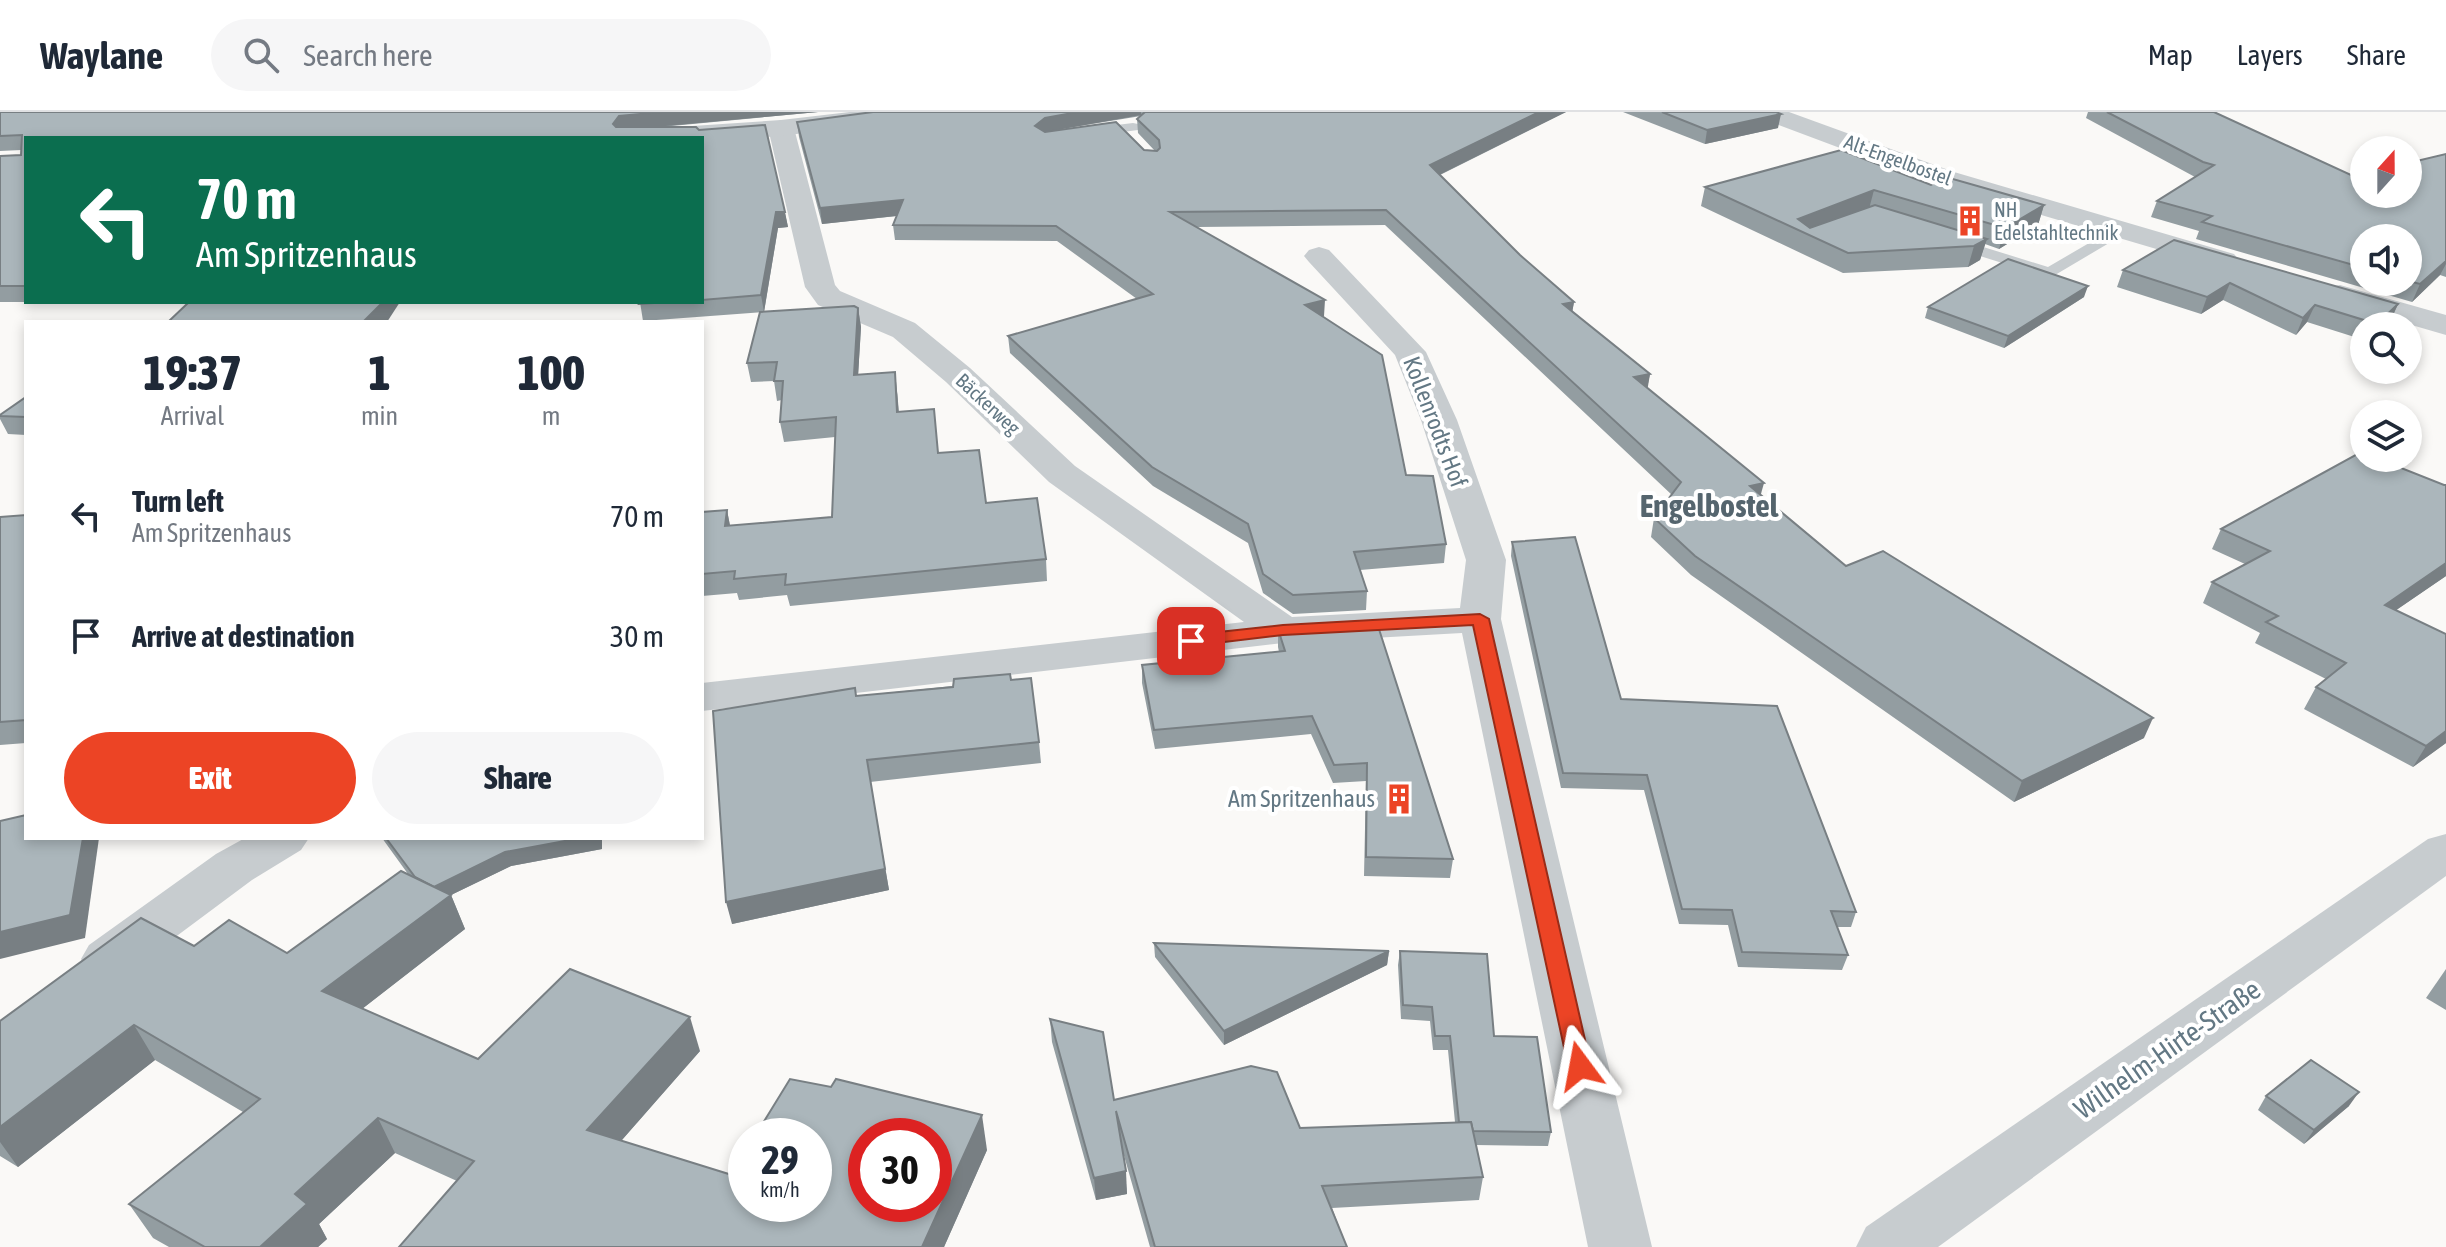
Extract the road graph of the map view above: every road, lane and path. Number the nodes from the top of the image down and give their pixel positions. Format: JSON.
{"nodes":[{"id":1,"x":911,"y":112,"type":"edge"},
{"id":2,"x":1766,"y":112,"type":"edge"},
{"id":3,"x":1135,"y":119,"type":"edge"},
{"id":4,"x":781,"y":128,"type":"junction"},
{"id":5,"x":1075,"y":135,"type":"edge"},
{"id":6,"x":662,"y":136,"type":"edge"},
{"id":7,"x":1134,"y":142,"type":"edge"},
{"id":8,"x":2120,"y":230,"type":"junction"},
{"id":9,"x":1930,"y":236,"type":"edge"},
{"id":10,"x":1319,"y":256,"type":"dead end"},
{"id":11,"x":2253,"y":269,"type":"edge"},
{"id":12,"x":2312,"y":286,"type":"edge"},
{"id":13,"x":2446,"y":325,"type":"edge"},
{"id":14,"x":1480,"y":619,"type":"junction"},
{"id":15,"x":1283,"y":630,"type":"junction"},
{"id":16,"x":704,"y":697,"type":"edge"},
{"id":17,"x":281,"y":840,"type":"edge"},
{"id":18,"x":2446,"y":851,"type":"edge"},
{"id":19,"x":69,"y":988,"type":"edge"},
{"id":20,"x":1620,"y":1247,"type":"edge"},
{"id":21,"x":1888,"y":1247,"type":"edge"}],
"edges":[{"from":1,"to":4,"type":"street"},
{"from":2,"to":8,"type":"street","name":"Alt-Engelbostel"},
{"from":3,"to":5,"type":"lane"},
{"from":3,"to":7,"type":"lane"},
{"from":4,"to":6,"type":"street"},
{"from":4,"to":15,"type":"street","name":"Bäckerweg"},
{"from":8,"to":9,"type":"lane"},
{"from":8,"to":11,"type":"street","name":"Alt-Engelbostel"},
{"from":10,"to":14,"type":"street","name":"Kollenrodts Hof"},
{"from":12,"to":13,"type":"street"},
{"from":14,"to":15,"type":"street"},
{"from":14,"to":20,"type":"street"},
{"from":15,"to":16,"type":"street"},
{"from":17,"to":19,"type":"street"},
{"from":18,"to":21,"type":"street","name":"Wilhelm-Hirte-Straße"}]}
